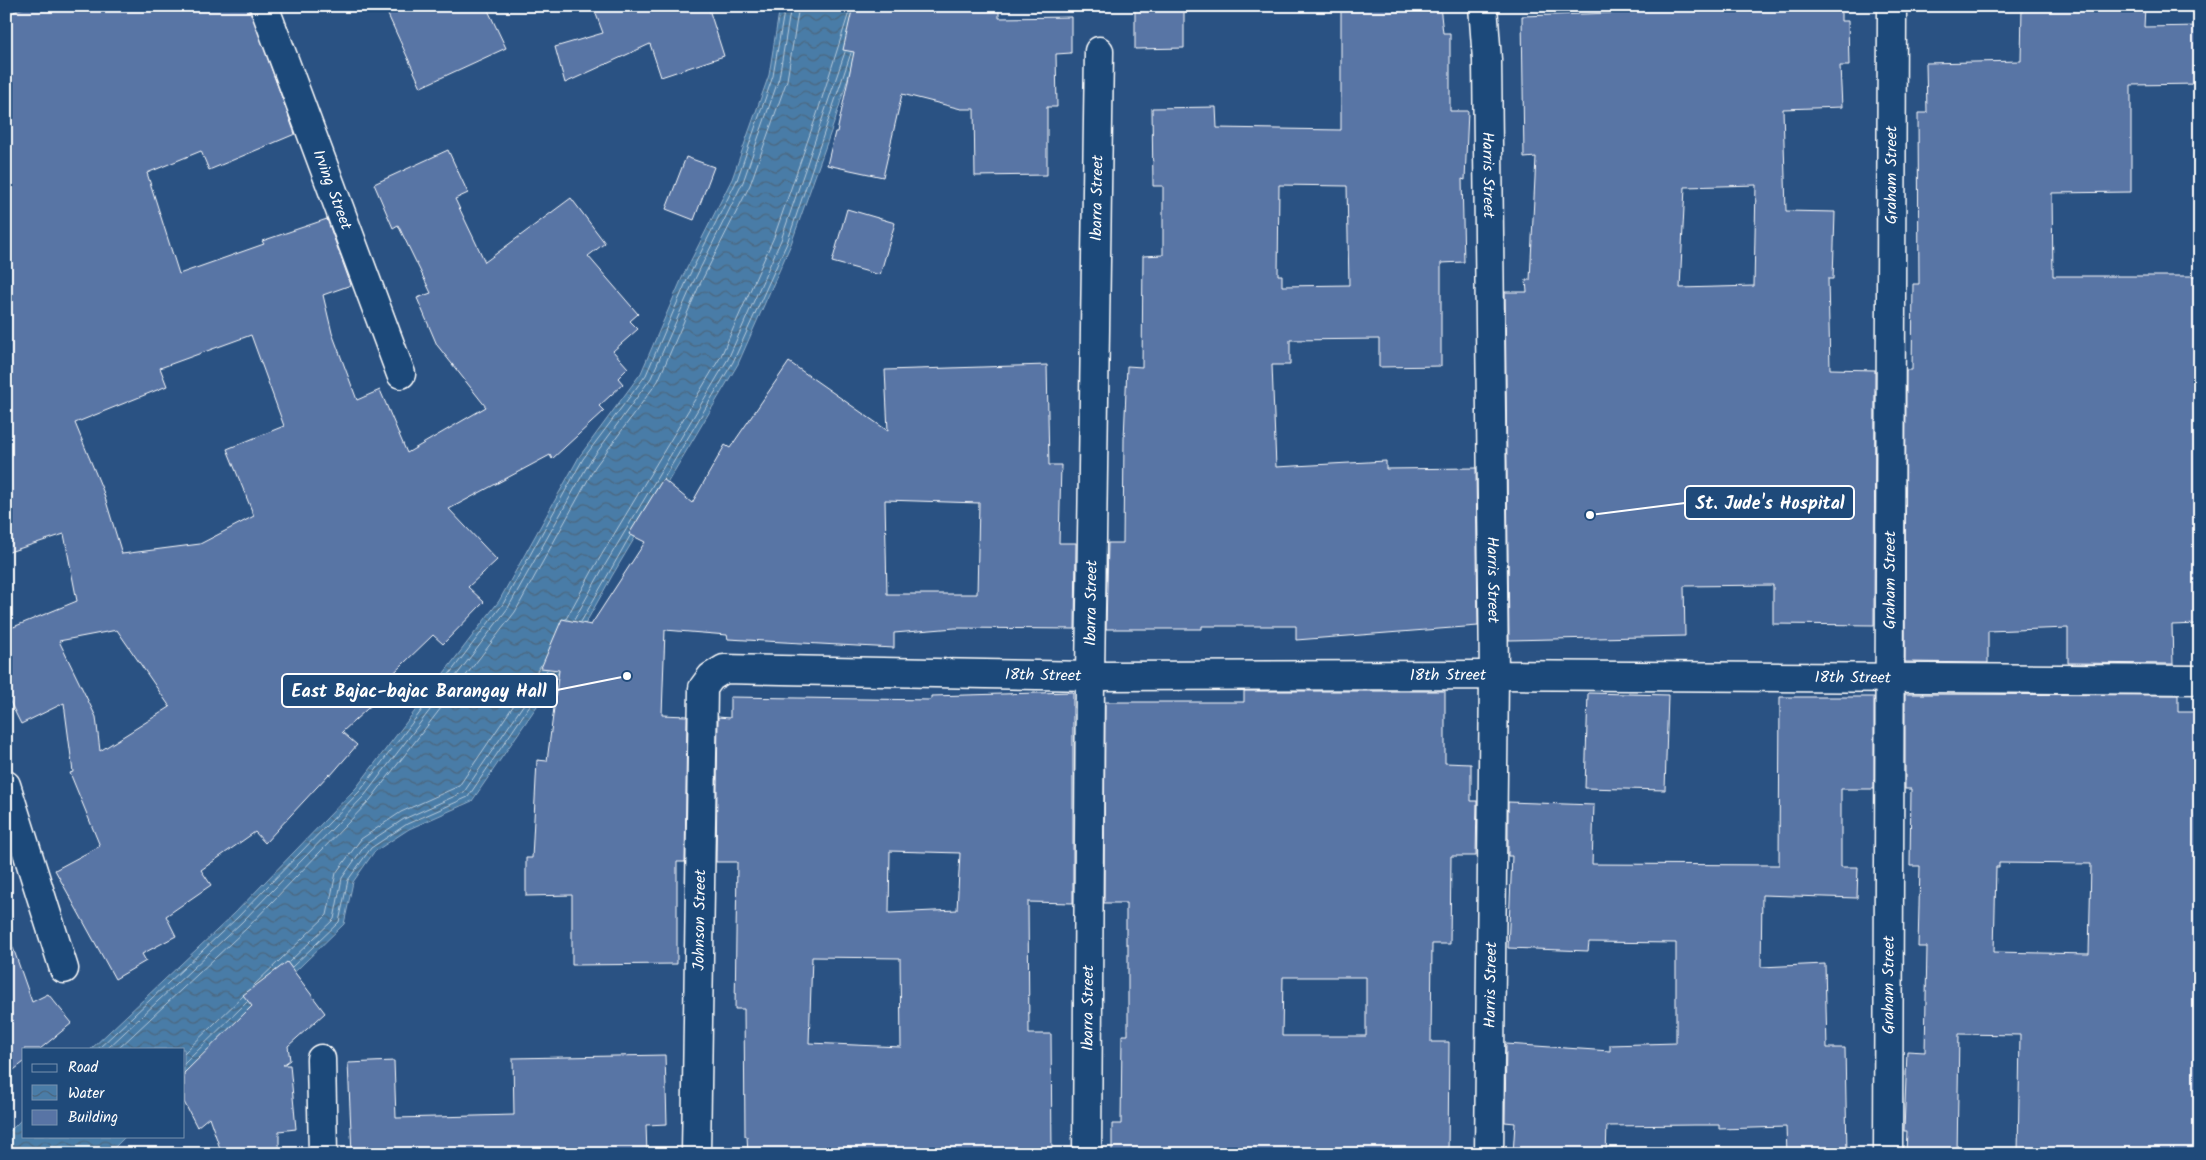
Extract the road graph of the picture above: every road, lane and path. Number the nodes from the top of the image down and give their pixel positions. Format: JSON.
{"nodes":[{"id":1,"x":264,"y":6,"type":"edge"},
{"id":2,"x":1483,"y":6,"type":"edge"},
{"id":3,"x":1892,"y":6,"type":"edge"},
{"id":4,"x":1099,"y":51,"type":"dead end"},
{"id":5,"x":401,"y":374,"type":"dead end"},
{"id":6,"x":1494,"y":675,"type":"junction"},
{"id":7,"x":1090,"y":676,"type":"junction"},
{"id":8,"x":1890,"y":676,"type":"junction"},
{"id":9,"x":2200,"y":680,"type":"edge"},
{"id":10,"x":703,"y":688,"type":"joint"},
{"id":11,"x":6,"y":785,"type":"edge"},
{"id":12,"x":64,"y":969,"type":"dead end"},
{"id":13,"x":321,"y":1059,"type":"dead end"},
{"id":14,"x":323,"y":1154,"type":"edge"},
{"id":15,"x":696,"y":1154,"type":"edge"},
{"id":16,"x":1086,"y":1154,"type":"edge"},
{"id":17,"x":1489,"y":1154,"type":"edge"},
{"id":18,"x":1888,"y":1154,"type":"edge"}],
"edges":[{"from":1,"to":5,"type":"street","name":"Irving Street"},
{"from":2,"to":6,"type":"street","name":"Harris Street"},
{"from":3,"to":8,"type":"street","name":"Graham Street"},
{"from":4,"to":7,"type":"street","name":"Ibarra Street"},
{"from":6,"to":7,"type":"street","name":"18th Street"},
{"from":6,"to":8,"type":"street","name":"18th Street"},
{"from":6,"to":17,"type":"street","name":"Harris Street"},
{"from":7,"to":10,"type":"street","name":"18th Street"},
{"from":7,"to":16,"type":"street","name":"Ibarra Street"},
{"from":8,"to":9,"type":"street","name":"18th Street"},
{"from":8,"to":18,"type":"street","name":"Graham Street"},
{"from":10,"to":15,"type":"street","name":"Johnson Street"},
{"from":11,"to":12,"type":"street"},
{"from":13,"to":14,"type":"street"}]}
